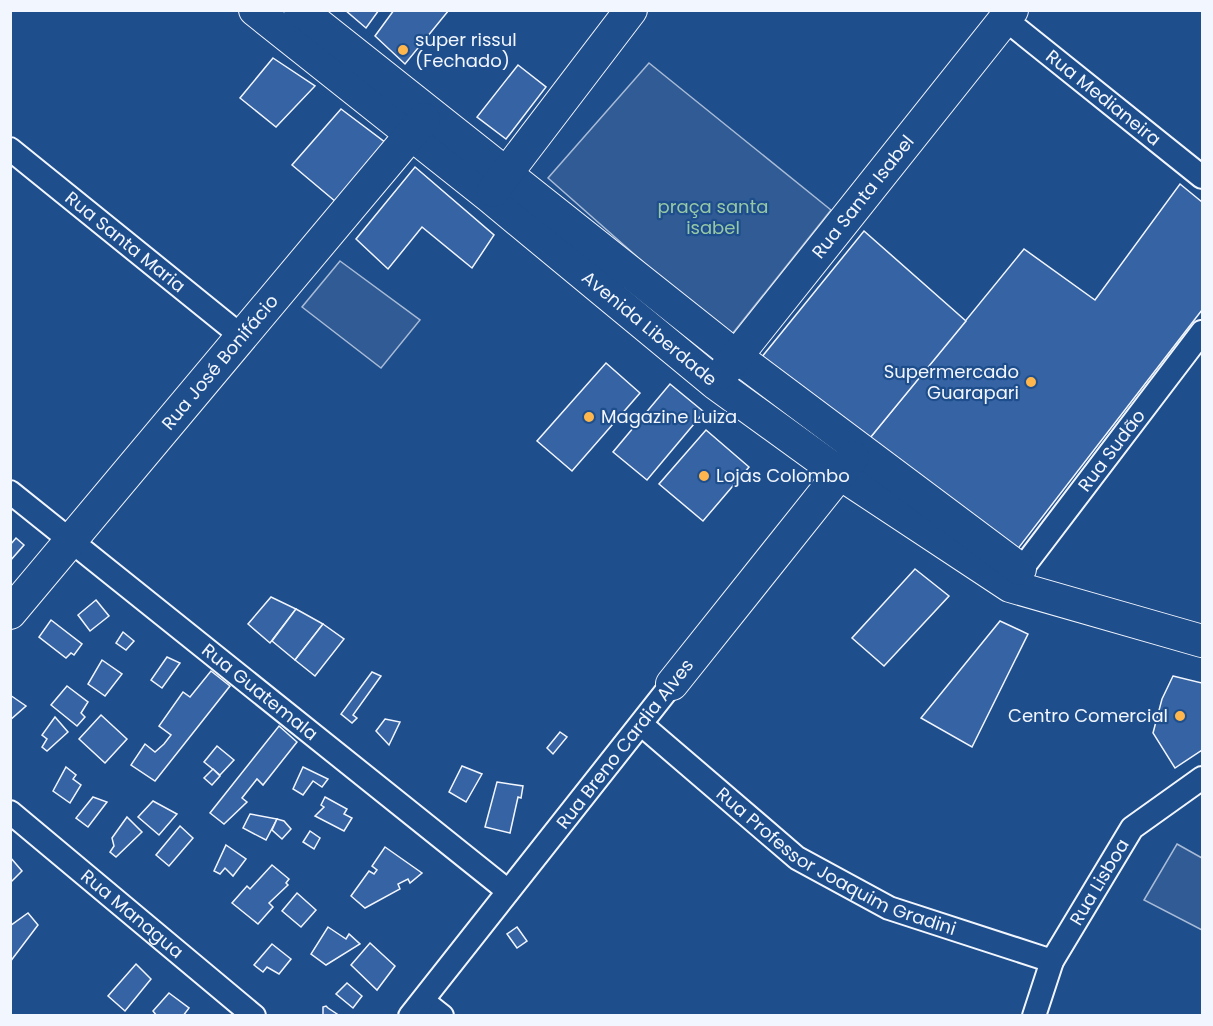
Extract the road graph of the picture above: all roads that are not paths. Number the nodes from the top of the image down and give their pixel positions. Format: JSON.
{"nodes":[{"id":1,"x":255,"y":10,"type":"edge"},
{"id":2,"x":300,"y":10,"type":"edge"},
{"id":3,"x":631,"y":10,"type":"edge"},
{"id":4,"x":1008,"y":15,"type":"edge"},
{"id":5,"x":420,"y":124,"type":"junction"},
{"id":6,"x":10,"y":148,"type":"edge"},
{"id":7,"x":1203,"y":177,"type":"edge"},
{"id":8,"x":497,"y":185,"type":"junction"},
{"id":9,"x":1203,"y":332,"type":"edge"},
{"id":10,"x":240,"y":335,"type":"junction"},
{"id":11,"x":737,"y":357,"type":"junction"},
{"id":12,"x":715,"y":383,"type":"junction"},
{"id":13,"x":850,"y":462,"type":"junction"},
{"id":14,"x":10,"y":492,"type":"edge"},
{"id":15,"x":69,"y":541,"type":"junction"},
{"id":16,"x":1021,"y":570,"type":"junction"},
{"id":17,"x":1070,"y":604,"type":"junction"},
{"id":18,"x":10,"y":613,"type":"edge"},
{"id":19,"x":1203,"y":641,"type":"edge"},
{"id":20,"x":672,"y":684,"type":"joint"},
{"id":21,"x":642,"y":725,"type":"junction"},
{"id":22,"x":1203,"y":777,"type":"edge"},
{"id":23,"x":10,"y":812,"type":"edge"},
{"id":24,"x":508,"y":891,"type":"junction"},
{"id":25,"x":1052,"y":961,"type":"junction"},
{"id":26,"x":417,"y":1008,"type":"edge"},
{"id":27,"x":254,"y":1016,"type":"edge"},
{"id":28,"x":442,"y":1016,"type":"edge"},
{"id":29,"x":1034,"y":1016,"type":"edge"}],
"edges":[{"from":1,"to":5,"type":"main road","name":"Avenida Liberdade"},
{"from":2,"to":5,"type":"main road","name":"Avenida Liberdade"},
{"from":3,"to":8,"type":"main road"},
{"from":4,"to":7,"type":"street","name":"Rua Medianeira"},
{"from":4,"to":11,"type":"main road","name":"Rua Santa Isabel"},
{"from":5,"to":8,"type":"main road","name":"Avenida Liberdade"},
{"from":5,"to":10,"type":"main road","name":"Rua José Bonifácio"},
{"from":6,"to":10,"type":"street","name":"Rua Santa Maria"},
{"from":8,"to":11,"type":"main road","name":"Avenida Liberdade"},
{"from":8,"to":12,"type":"main road","name":"Avenida Liberdade"},
{"from":9,"to":16,"type":"street","name":"Rua Sudão"},
{"from":10,"to":15,"type":"main road","name":"Rua José Bonifácio"},
{"from":11,"to":12,"type":"main road","name":"Rua Santa Isabel"},
{"from":11,"to":13,"type":"main road","name":"Avenida Liberdade"},
{"from":12,"to":13,"type":"main road","name":"Avenida Liberdade"},
{"from":13,"to":16,"type":"main road","name":"Avenida Liberdade"},
{"from":13,"to":17,"type":"main road","name":"Avenida Liberdade"},
{"from":13,"to":20,"type":"main road","name":"Rua Breno Cardia Alves"},
{"from":14,"to":15,"type":"street","name":"Rua Guatemala"},
{"from":15,"to":18,"type":"main road","name":"Rua José Bonifácio"},
{"from":15,"to":24,"type":"street","name":"Rua Guatemala"},
{"from":16,"to":17,"type":"main road","name":"Avenida Liberdade"},
{"from":17,"to":19,"type":"main road","name":"Avenida Liberdade"},
{"from":20,"to":21,"type":"street","name":"Rua Breno Cardia Alves"},
{"from":21,"to":24,"type":"street","name":"Rua Breno Cardia Alves"},
{"from":21,"to":25,"type":"street","name":"Rua Professor Joaquim Gradini"},
{"from":22,"to":25,"type":"street","name":"Rua Lisboa"},
{"from":23,"to":27,"type":"street","name":"Rua Managua"},
{"from":24,"to":26,"type":"street","name":"Rua Breno Cardia Alves"},
{"from":25,"to":29,"type":"street","name":"Rua Lisboa"},
{"from":26,"to":28,"type":"street"}]}
